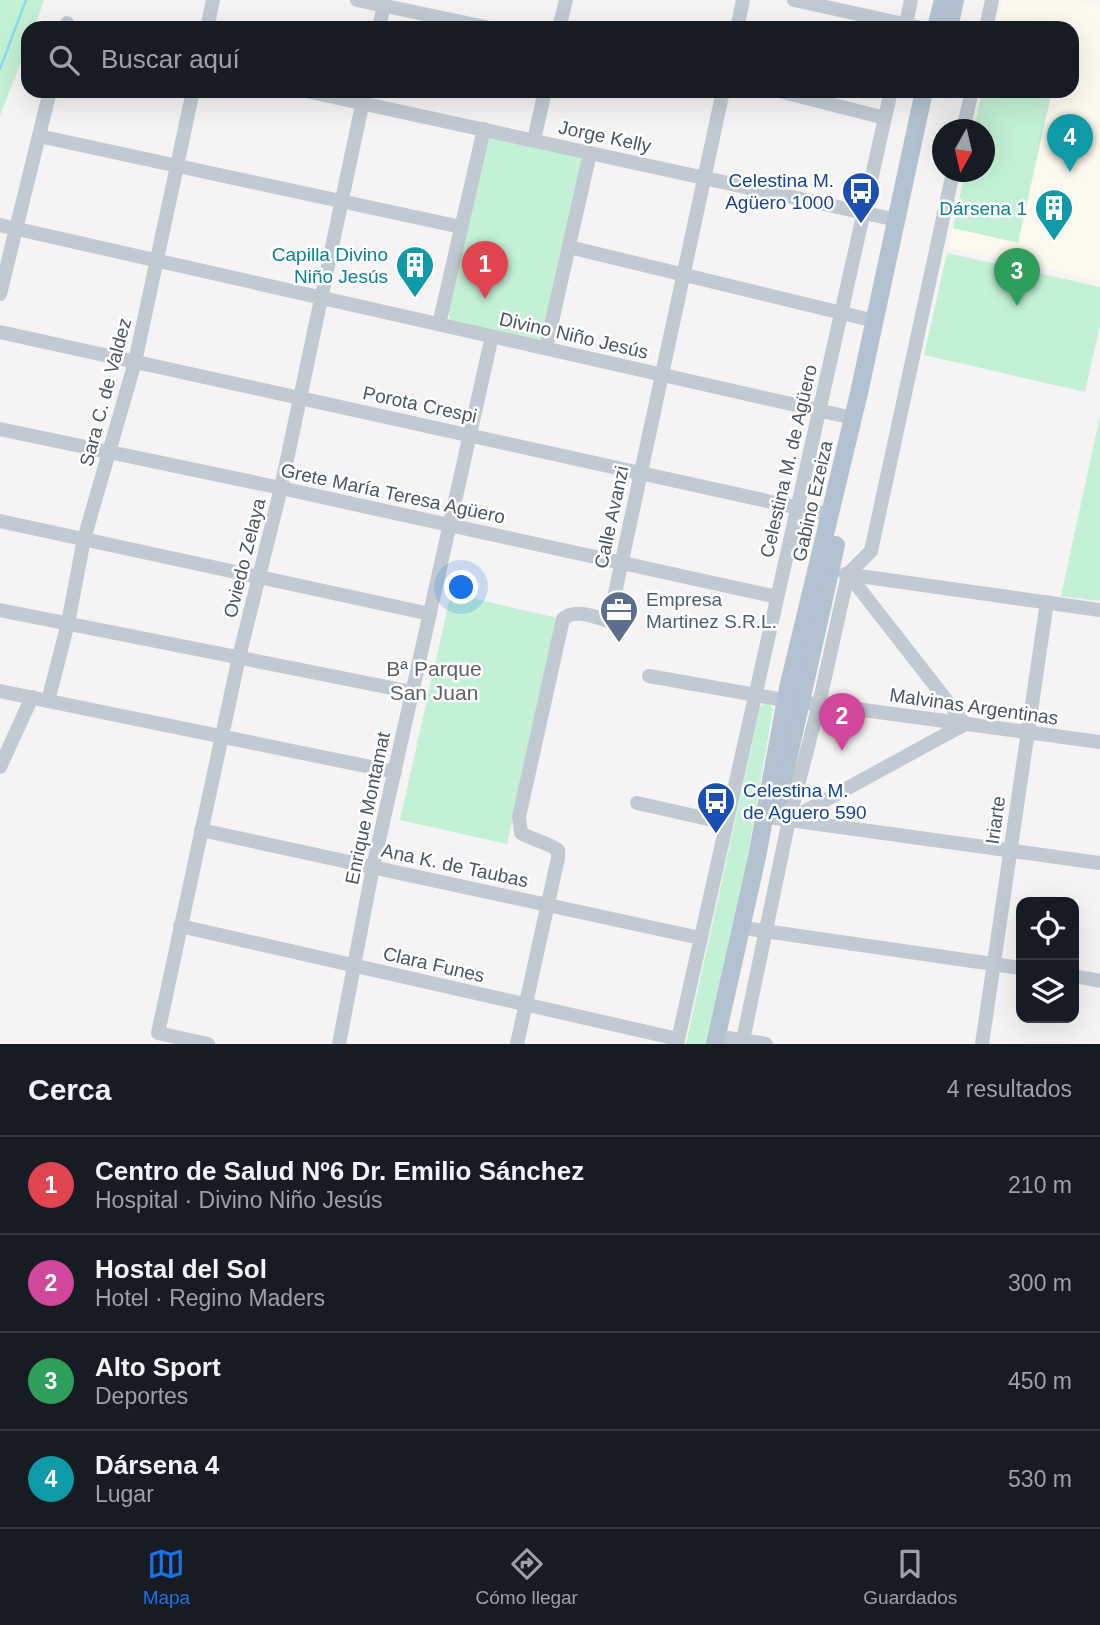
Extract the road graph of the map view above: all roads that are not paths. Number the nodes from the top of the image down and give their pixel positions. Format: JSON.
{"nodes":[{"id":1,"x":213,"y":0,"type":"edge"},
{"id":2,"x":357,"y":0,"type":"edge"},
{"id":3,"x":566,"y":0,"type":"edge"},
{"id":4,"x":743,"y":0,"type":"edge"},
{"id":5,"x":794,"y":0,"type":"edge"},
{"id":6,"x":911,"y":0,"type":"edge"},
{"id":7,"x":943,"y":0,"type":"edge"},
{"id":8,"x":955,"y":0,"type":"edge"},
{"id":9,"x":992,"y":0,"type":"edge"},
{"id":10,"x":384,"y":3,"type":"edge"},
{"id":11,"x":208,"y":21,"type":"edge"},
{"id":12,"x":380,"y":21,"type":"edge"},
{"id":13,"x":460,"y":21,"type":"edge"},
{"id":14,"x":561,"y":21,"type":"edge"},
{"id":15,"x":738,"y":21,"type":"edge"},
{"id":16,"x":884,"y":21,"type":"edge"},
{"id":17,"x":907,"y":21,"type":"edge"},
{"id":18,"x":938,"y":21,"type":"edge"},
{"id":19,"x":951,"y":21,"type":"edge"},
{"id":20,"x":988,"y":21,"type":"edge"},
{"id":21,"x":48,"y":98,"type":"edge"},
{"id":22,"x":191,"y":98,"type":"edge"},
{"id":23,"x":364,"y":98,"type":"edge"},
{"id":24,"x":368,"y":98,"type":"edge"},
{"id":25,"x":543,"y":98,"type":"edge"},
{"id":26,"x":722,"y":98,"type":"edge"},
{"id":27,"x":806,"y":98,"type":"edge"},
{"id":28,"x":889,"y":98,"type":"edge"},
{"id":29,"x":923,"y":98,"type":"edge"},
{"id":30,"x":934,"y":98,"type":"edge"},
{"id":31,"x":970,"y":98,"type":"edge"},
{"id":32,"x":885,"y":118,"type":"junction"},
{"id":33,"x":966,"y":119,"type":"edge"},
{"id":34,"x":484,"y":129,"type":"junction"},
{"id":35,"x":39,"y":136,"type":"junction"},
{"id":36,"x":534,"y":140,"type":"junction"},
{"id":37,"x":590,"y":153,"type":"junction"},
{"id":38,"x":177,"y":165,"type":"junction"},
{"id":39,"x":705,"y":178,"type":"junction"},
{"id":40,"x":951,"y":182,"type":"edge"},
{"id":41,"x":342,"y":200,"type":"junction"},
{"id":42,"x":864,"y":212,"type":"junction"},
{"id":43,"x":897,"y":220,"type":"junction"},
{"id":44,"x":0,"y":225,"type":"edge"},
{"id":45,"x":461,"y":227,"type":"junction"},
{"id":46,"x":16,"y":228,"type":"junction"},
{"id":47,"x":569,"y":247,"type":"junction"},
{"id":48,"x":157,"y":260,"type":"junction"},
{"id":49,"x":684,"y":273,"type":"junction"},
{"id":50,"x":0,"y":294,"type":"edge"},
{"id":51,"x":321,"y":298,"type":"junction"},
{"id":52,"x":841,"y":311,"type":"junction"},
{"id":53,"x":875,"y":321,"type":"junction"},
{"id":54,"x":439,"y":324,"type":"junction"},
{"id":55,"x":0,"y":332,"type":"edge"},
{"id":56,"x":492,"y":336,"type":"junction"},
{"id":57,"x":546,"y":348,"type":"junction"},
{"id":58,"x":135,"y":362,"type":"junction"},
{"id":59,"x":662,"y":375,"type":"junction"},
{"id":60,"x":300,"y":398,"type":"junction"},
{"id":61,"x":819,"y":410,"type":"junction"},
{"id":62,"x":853,"y":418,"type":"junction"},
{"id":63,"x":0,"y":429,"type":"edge"},
{"id":64,"x":469,"y":435,"type":"junction"},
{"id":65,"x":111,"y":452,"type":"junction"},
{"id":66,"x":641,"y":472,"type":"junction"},
{"id":67,"x":281,"y":488,"type":"junction"},
{"id":68,"x":797,"y":506,"type":"junction"},
{"id":69,"x":831,"y":514,"type":"junction"},
{"id":70,"x":0,"y":521,"type":"edge"},
{"id":71,"x":449,"y":525,"type":"junction"},
{"id":72,"x":84,"y":539,"type":"junction"},
{"id":73,"x":621,"y":563,"type":"junction"},
{"id":74,"x":839,"y":572,"type":"junction"},
{"id":75,"x":258,"y":577,"type":"junction"},
{"id":76,"x":777,"y":597,"type":"junction"},
{"id":77,"x":1047,"y":602,"type":"junction"},
{"id":78,"x":0,"y":610,"type":"edge"},
{"id":79,"x":1100,"y":610,"type":"edge"},
{"id":80,"x":430,"y":614,"type":"junction"},
{"id":81,"x":68,"y":623,"type":"junction"},
{"id":82,"x":239,"y":657,"type":"junction"},
{"id":83,"x":649,"y":676,"type":"dead end"},
{"id":84,"x":0,"y":691,"type":"edge"},
{"id":85,"x":412,"y":692,"type":"junction"},
{"id":86,"x":755,"y":695,"type":"junction"},
{"id":87,"x":32,"y":697,"type":"junction"},
{"id":88,"x":48,"y":701,"type":"junction"},
{"id":89,"x":802,"y":703,"type":"junction"},
{"id":90,"x":965,"y":724,"type":"junction"},
{"id":91,"x":1028,"y":733,"type":"junction"},
{"id":92,"x":222,"y":737,"type":"junction"},
{"id":93,"x":1100,"y":743,"type":"edge"},
{"id":94,"x":0,"y":767,"type":"edge"},
{"id":95,"x":395,"y":772,"type":"junction"},
{"id":96,"x":637,"y":803,"type":"dead end"},
{"id":97,"x":782,"y":819,"type":"junction"},
{"id":98,"x":726,"y":823,"type":"junction"},
{"id":99,"x":201,"y":830,"type":"junction"},
{"id":100,"x":1010,"y":850,"type":"junction"},
{"id":101,"x":1100,"y":863,"type":"edge"},
{"id":102,"x":373,"y":867,"type":"junction"},
{"id":103,"x":549,"y":905,"type":"junction"},
{"id":104,"x":180,"y":926,"type":"junction"},
{"id":105,"x":758,"y":930,"type":"junction"},
{"id":106,"x":700,"y":938,"type":"junction"},
{"id":107,"x":994,"y":964,"type":"junction"},
{"id":108,"x":354,"y":966,"type":"junction"},
{"id":109,"x":1016,"y":967,"type":"edge"},
{"id":110,"x":1079,"y":977,"type":"edge"},
{"id":111,"x":1100,"y":981,"type":"edge"},
{"id":112,"x":526,"y":1004,"type":"junction"},
{"id":113,"x":678,"y":1042,"type":"edge"},
{"id":114,"x":728,"y":1042,"type":"edge"},
{"id":115,"x":208,"y":1044,"type":"edge"},
{"id":116,"x":339,"y":1044,"type":"edge"},
{"id":117,"x":517,"y":1044,"type":"edge"},
{"id":118,"x":766,"y":1044,"type":"edge"},
{"id":119,"x":982,"y":1044,"type":"edge"}],
"edges":[{"from":1,"to":11,"type":"street"},
{"from":2,"to":10,"type":"street"},
{"from":3,"to":14,"type":"street"},
{"from":4,"to":15,"type":"street"},
{"from":5,"to":16,"type":"street"},
{"from":6,"to":17,"type":"street"},
{"from":7,"to":18,"type":"main road"},
{"from":8,"to":19,"type":"main road"},
{"from":9,"to":20,"type":"street"},
{"from":10,"to":12,"type":"street"},
{"from":10,"to":13,"type":"street"},
{"from":21,"to":35,"type":"street"},
{"from":22,"to":38,"type":"street","name":"Sara C. de Valdez"},
{"from":23,"to":41,"type":"street","name":"Oviedo Zelaya"},
{"from":24,"to":34,"type":"street","name":"Jorge Kelly"},
{"from":25,"to":36,"type":"street"},
{"from":26,"to":39,"type":"street","name":"Calle Avanzi"},
{"from":27,"to":32,"type":"street"},
{"from":28,"to":32,"type":"street","name":"Celestina M. de Agüero"},
{"from":29,"to":43,"type":"main road","name":"Gabino Ezeiza"},
{"from":30,"to":74,"type":"main road","name":"Gabino Ezeiza"},
{"from":31,"to":33,"type":"street"},
{"from":32,"to":42,"type":"street","name":"Celestina M. de Agüero"},
{"from":34,"to":36,"type":"street","name":"Jorge Kelly"},
{"from":34,"to":45,"type":"street"},
{"from":35,"to":38,"type":"street"},
{"from":35,"to":46,"type":"street"},
{"from":36,"to":37,"type":"street","name":"Jorge Kelly"},
{"from":37,"to":39,"type":"street","name":"Jorge Kelly"},
{"from":37,"to":47,"type":"street"},
{"from":38,"to":41,"type":"street"},
{"from":38,"to":48,"type":"street","name":"Sara C. de Valdez"},
{"from":39,"to":42,"type":"street","name":"Jorge Kelly"},
{"from":39,"to":49,"type":"street","name":"Calle Avanzi"},
{"from":40,"to":74,"type":"street"},
{"from":41,"to":45,"type":"street"},
{"from":41,"to":51,"type":"street","name":"Oviedo Zelaya"},
{"from":42,"to":43,"type":"street","name":"Jorge Kelly"},
{"from":42,"to":52,"type":"street","name":"Celestina M. de Agüero"},
{"from":43,"to":53,"type":"main road","name":"Gabino Ezeiza"},
{"from":44,"to":46,"type":"street","name":"Divino Niño Jesús"},
{"from":45,"to":54,"type":"street"},
{"from":46,"to":48,"type":"street","name":"Divino Niño Jesús"},
{"from":46,"to":50,"type":"street"},
{"from":47,"to":49,"type":"street"},
{"from":47,"to":57,"type":"street"},
{"from":48,"to":51,"type":"street","name":"Divino Niño Jesús"},
{"from":48,"to":58,"type":"street","name":"Sara C. de Valdez"},
{"from":49,"to":52,"type":"street"},
{"from":49,"to":59,"type":"street","name":"Calle Avanzi"},
{"from":51,"to":54,"type":"street","name":"Divino Niño Jesús"},
{"from":51,"to":60,"type":"street","name":"Oviedo Zelaya"},
{"from":52,"to":53,"type":"street"},
{"from":52,"to":61,"type":"street","name":"Celestina M. de Agüero"},
{"from":53,"to":62,"type":"main road","name":"Gabino Ezeiza"},
{"from":54,"to":56,"type":"street","name":"Divino Niño Jesús"},
{"from":55,"to":58,"type":"street","name":"Porota Crespi"},
{"from":56,"to":57,"type":"street","name":"Divino Niño Jesús"},
{"from":56,"to":64,"type":"street","name":"Enrique Montamat"},
{"from":57,"to":59,"type":"street","name":"Divino Niño Jesús"},
{"from":58,"to":60,"type":"street","name":"Porota Crespi"},
{"from":58,"to":65,"type":"street","name":"Sara C. de Valdez"},
{"from":59,"to":61,"type":"street","name":"Divino Niño Jesús"},
{"from":59,"to":66,"type":"street","name":"Calle Avanzi"},
{"from":60,"to":64,"type":"street","name":"Porota Crespi"},
{"from":60,"to":67,"type":"street","name":"Oviedo Zelaya"},
{"from":61,"to":62,"type":"street","name":"Divino Niño Jesús"},
{"from":61,"to":68,"type":"street","name":"Celestina M. de Agüero"},
{"from":62,"to":69,"type":"main road","name":"Gabino Ezeiza"},
{"from":63,"to":65,"type":"street","name":"Grete María Teresa Agüero"},
{"from":64,"to":66,"type":"street","name":"Porota Crespi"},
{"from":64,"to":71,"type":"street","name":"Enrique Montamat"},
{"from":65,"to":67,"type":"street","name":"Grete María Teresa Agüero"},
{"from":65,"to":72,"type":"street","name":"Sara C. de Valdez"},
{"from":66,"to":68,"type":"street","name":"Porota Crespi"},
{"from":66,"to":73,"type":"street","name":"Calle Avanzi"},
{"from":67,"to":71,"type":"street","name":"Grete María Teresa Agüero"},
{"from":67,"to":75,"type":"street","name":"Oviedo Zelaya"},
{"from":68,"to":69,"type":"street","name":"Porota Crespi"},
{"from":68,"to":76,"type":"street","name":"Celestina M. de Agüero"},
{"from":69,"to":89,"type":"main road","name":"Gabino Ezeiza"},
{"from":70,"to":72,"type":"street"},
{"from":71,"to":73,"type":"street","name":"Grete María Teresa Agüero"},
{"from":71,"to":80,"type":"street","name":"Enrique Montamat"},
{"from":72,"to":75,"type":"street"},
{"from":72,"to":81,"type":"street","name":"Sara C. de Valdez"},
{"from":73,"to":76,"type":"street","name":"Grete María Teresa Agüero"},
{"from":73,"to":103,"type":"street","name":"Calle Avanzi"},
{"from":74,"to":77,"type":"street"},
{"from":74,"to":89,"type":"main road","name":"Gabino Ezeiza"},
{"from":74,"to":90,"type":"street"},
{"from":75,"to":80,"type":"street"},
{"from":75,"to":82,"type":"street","name":"Oviedo Zelaya"},
{"from":76,"to":86,"type":"street","name":"Celestina M. de Agüero"},
{"from":77,"to":79,"type":"street"},
{"from":77,"to":91,"type":"street","name":"Iriarte"},
{"from":78,"to":81,"type":"street"},
{"from":80,"to":85,"type":"street","name":"Enrique Montamat"},
{"from":81,"to":82,"type":"street"},
{"from":81,"to":88,"type":"street","name":"Sara C. de Valdez"},
{"from":82,"to":85,"type":"street"},
{"from":82,"to":92,"type":"street","name":"Oviedo Zelaya"},
{"from":83,"to":86,"type":"street","name":"Malvinas Argentinas"},
{"from":84,"to":87,"type":"street"},
{"from":85,"to":95,"type":"street","name":"Enrique Montamat"},
{"from":86,"to":89,"type":"street","name":"Malvinas Argentinas"},
{"from":86,"to":98,"type":"street","name":"Celestina M. de Agüero"},
{"from":87,"to":88,"type":"street"},
{"from":87,"to":94,"type":"street"},
{"from":88,"to":92,"type":"street"},
{"from":89,"to":90,"type":"street","name":"Malvinas Argentinas"},
{"from":89,"to":97,"type":"main road","name":"Gabino Ezeiza"},
{"from":89,"to":114,"type":"main road","name":"Gabino Ezeiza"},
{"from":90,"to":91,"type":"street","name":"Malvinas Argentinas"},
{"from":90,"to":97,"type":"street"},
{"from":91,"to":93,"type":"street","name":"Malvinas Argentinas"},
{"from":91,"to":100,"type":"street","name":"Iriarte"},
{"from":92,"to":95,"type":"street"},
{"from":92,"to":99,"type":"street","name":"Oviedo Zelaya"},
{"from":95,"to":102,"type":"street","name":"Enrique Montamat"},
{"from":96,"to":98,"type":"street"},
{"from":97,"to":100,"type":"street"},
{"from":97,"to":105,"type":"main road","name":"Gabino Ezeiza"},
{"from":98,"to":106,"type":"street","name":"Celestina M. de Agüero"},
{"from":99,"to":102,"type":"street","name":"Ana K. de Taubas"},
{"from":99,"to":104,"type":"street","name":"Oviedo Zelaya"},
{"from":100,"to":101,"type":"street"},
{"from":100,"to":107,"type":"street","name":"Iriarte"},
{"from":102,"to":103,"type":"street","name":"Ana K. de Taubas"},
{"from":102,"to":108,"type":"street","name":"Enrique Montamat"},
{"from":103,"to":106,"type":"street","name":"Ana K. de Taubas"},
{"from":103,"to":112,"type":"street","name":"Calle Avanzi"},
{"from":104,"to":108,"type":"street","name":"Clara Funes"},
{"from":104,"to":115,"type":"street","name":"Oviedo Zelaya"},
{"from":105,"to":107,"type":"street"},
{"from":105,"to":114,"type":"main road","name":"Gabino Ezeiza"},
{"from":106,"to":113,"type":"street","name":"Celestina M. de Agüero"},
{"from":107,"to":109,"type":"street"},
{"from":107,"to":119,"type":"street","name":"Iriarte"},
{"from":108,"to":112,"type":"street","name":"Clara Funes"},
{"from":108,"to":116,"type":"street","name":"Enrique Montamat"},
{"from":110,"to":111,"type":"street"},
{"from":112,"to":113,"type":"street","name":"Clara Funes"},
{"from":112,"to":117,"type":"street","name":"Calle Avanzi"},
{"from":114,"to":118,"type":"street"}]}
